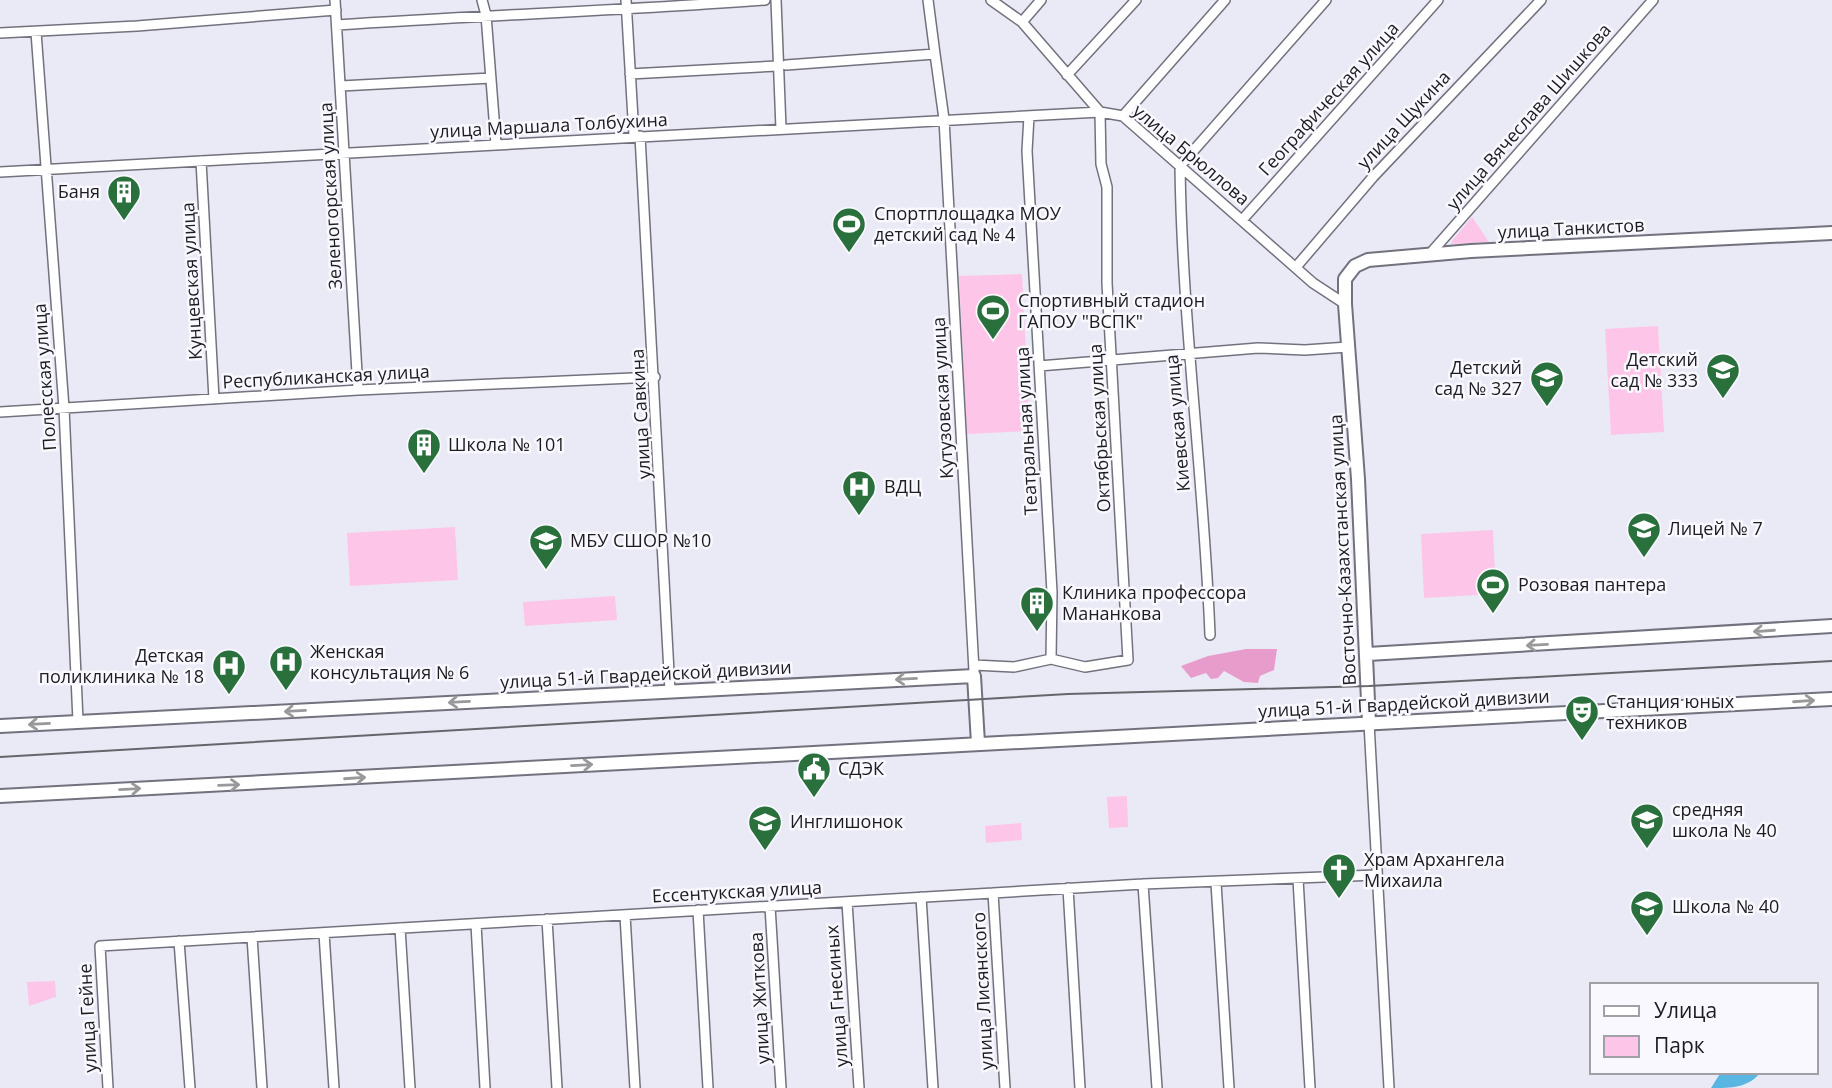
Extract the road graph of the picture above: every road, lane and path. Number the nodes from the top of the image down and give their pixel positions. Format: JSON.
{"nodes":[{"id":1,"x":482,"y":0,"type":"edge"},
{"id":2,"x":626,"y":0,"type":"edge"},
{"id":3,"x":765,"y":0,"type":"edge"},
{"id":4,"x":776,"y":0,"type":"edge"},
{"id":5,"x":928,"y":0,"type":"edge"},
{"id":6,"x":991,"y":0,"type":"edge"},
{"id":7,"x":1041,"y":0,"type":"edge"},
{"id":8,"x":1136,"y":0,"type":"edge"},
{"id":9,"x":1225,"y":0,"type":"edge"},
{"id":10,"x":1326,"y":0,"type":"edge"},
{"id":11,"x":1438,"y":0,"type":"edge"},
{"id":12,"x":1541,"y":0,"type":"edge"},
{"id":13,"x":1653,"y":0,"type":"edge"},
{"id":14,"x":335,"y":5,"type":"edge"},
{"id":15,"x":627,"y":11,"type":"junction"},
{"id":16,"x":486,"y":15,"type":"junction"},
{"id":17,"x":1022,"y":22,"type":"junction"},
{"id":18,"x":337,"y":25,"type":"junction"},
{"id":19,"x":36,"y":32,"type":"junction"},
{"id":20,"x":0,"y":33,"type":"edge"},
{"id":21,"x":935,"y":54,"type":"junction"},
{"id":22,"x":782,"y":65,"type":"junction"},
{"id":23,"x":630,"y":74,"type":"junction"},
{"id":24,"x":1068,"y":75,"type":"junction"},
{"id":25,"x":491,"y":78,"type":"junction"},
{"id":26,"x":341,"y":86,"type":"junction"},
{"id":27,"x":1100,"y":112,"type":"junction"},
{"id":28,"x":1123,"y":116,"type":"junction"},
{"id":29,"x":1029,"y":117,"type":"junction"},
{"id":30,"x":944,"y":119,"type":"junction"},
{"id":31,"x":781,"y":129,"type":"junction"},
{"id":32,"x":637,"y":136,"type":"junction"},
{"id":33,"x":496,"y":144,"type":"junction"},
{"id":34,"x":343,"y":153,"type":"junction"},
{"id":35,"x":201,"y":161,"type":"junction"},
{"id":36,"x":1180,"y":166,"type":"junction"},
{"id":37,"x":47,"y":170,"type":"junction"},
{"id":38,"x":0,"y":172,"type":"edge"},
{"id":39,"x":1243,"y":219,"type":"junction"},
{"id":40,"x":1832,"y":233,"type":"edge"},
{"id":41,"x":1429,"y":255,"type":"junction"},
{"id":42,"x":1296,"y":267,"type":"junction"},
{"id":43,"x":1345,"y":304,"type":"junction"},
{"id":44,"x":1348,"y":347,"type":"junction"},
{"id":45,"x":1189,"y":353,"type":"junction"},
{"id":46,"x":1112,"y":358,"type":"junction"},
{"id":47,"x":1040,"y":366,"type":"junction"},
{"id":48,"x":655,"y":377,"type":"junction"},
{"id":49,"x":358,"y":390,"type":"junction"},
{"id":50,"x":214,"y":399,"type":"junction"},
{"id":51,"x":64,"y":408,"type":"junction"},
{"id":52,"x":0,"y":412,"type":"edge"},
{"id":53,"x":1832,"y":626,"type":"edge"},
{"id":54,"x":1210,"y":635,"type":"dead end"},
{"id":55,"x":1368,"y":654,"type":"junction"},
{"id":56,"x":1051,"y":659,"type":"junction"},
{"id":57,"x":974,"y":670,"type":"junction"},
{"id":58,"x":670,"y":691,"type":"junction"},
{"id":59,"x":1832,"y":699,"type":"edge"},
{"id":60,"x":78,"y":722,"type":"junction"},
{"id":61,"x":1369,"y":723,"type":"junction"},
{"id":62,"x":0,"y":726,"type":"edge"},
{"id":63,"x":978,"y":743,"type":"junction"},
{"id":64,"x":0,"y":796,"type":"edge"},
{"id":65,"x":1377,"y":875,"type":"junction"},
{"id":66,"x":1298,"y":879,"type":"junction"},
{"id":67,"x":1216,"y":883,"type":"junction"},
{"id":68,"x":1143,"y":884,"type":"junction"},
{"id":69,"x":1068,"y":888,"type":"junction"},
{"id":70,"x":993,"y":893,"type":"junction"},
{"id":71,"x":921,"y":897,"type":"junction"},
{"id":72,"x":847,"y":902,"type":"junction"},
{"id":73,"x":770,"y":906,"type":"junction"},
{"id":74,"x":698,"y":911,"type":"junction"},
{"id":75,"x":625,"y":915,"type":"junction"},
{"id":76,"x":547,"y":919,"type":"junction"},
{"id":77,"x":476,"y":924,"type":"junction"},
{"id":78,"x":400,"y":928,"type":"junction"},
{"id":79,"x":324,"y":933,"type":"junction"},
{"id":80,"x":252,"y":937,"type":"junction"},
{"id":81,"x":179,"y":941,"type":"junction"},
{"id":82,"x":100,"y":946,"type":"joint"},
{"id":83,"x":108,"y":1088,"type":"edge"},
{"id":84,"x":190,"y":1088,"type":"edge"},
{"id":85,"x":262,"y":1088,"type":"edge"},
{"id":86,"x":334,"y":1088,"type":"edge"},
{"id":87,"x":410,"y":1088,"type":"edge"},
{"id":88,"x":485,"y":1088,"type":"edge"},
{"id":89,"x":557,"y":1088,"type":"edge"},
{"id":90,"x":635,"y":1088,"type":"edge"},
{"id":91,"x":708,"y":1088,"type":"edge"},
{"id":92,"x":781,"y":1088,"type":"edge"},
{"id":93,"x":859,"y":1088,"type":"edge"},
{"id":94,"x":933,"y":1088,"type":"edge"},
{"id":95,"x":1005,"y":1088,"type":"edge"},
{"id":96,"x":1080,"y":1088,"type":"edge"},
{"id":97,"x":1157,"y":1088,"type":"edge"},
{"id":98,"x":1229,"y":1088,"type":"edge"},
{"id":99,"x":1310,"y":1088,"type":"edge"},
{"id":100,"x":1389,"y":1088,"type":"edge"}],
"edges":[{"from":1,"to":16,"type":"street"},
{"from":2,"to":15,"type":"street","name":"улица Савкина"},
{"from":3,"to":15,"type":"street"},
{"from":4,"to":22,"type":"street"},
{"from":5,"to":21,"type":"street","name":"Кутузовская улица"},
{"from":6,"to":17,"type":"street"},
{"from":7,"to":17,"type":"street"},
{"from":8,"to":24,"type":"street"},
{"from":9,"to":28,"type":"street"},
{"from":10,"to":36,"type":"street"},
{"from":11,"to":39,"type":"street","name":"Географическая улица"},
{"from":12,"to":42,"type":"street","name":"улица Щукина"},
{"from":13,"to":41,"type":"street","name":"улица Вячеслава Шишкова"},
{"from":14,"to":18,"type":"street","name":"Зеленогорская улица"},
{"from":14,"to":19,"type":"street"},
{"from":15,"to":16,"type":"street"},
{"from":15,"to":23,"type":"street","name":"улица Савкина"},
{"from":16,"to":18,"type":"street"},
{"from":16,"to":25,"type":"street"},
{"from":17,"to":24,"type":"street"},
{"from":18,"to":26,"type":"street","name":"Зеленогорская улица"},
{"from":19,"to":20,"type":"street"},
{"from":19,"to":37,"type":"street","name":"Полесская улица"},
{"from":21,"to":22,"type":"street"},
{"from":21,"to":30,"type":"street","name":"Кутузовская улица"},
{"from":22,"to":23,"type":"street"},
{"from":22,"to":31,"type":"street"},
{"from":23,"to":32,"type":"street","name":"улица Савкина"},
{"from":24,"to":27,"type":"street"},
{"from":25,"to":26,"type":"street"},
{"from":25,"to":33,"type":"street"},
{"from":26,"to":34,"type":"street","name":"Зеленогорская улица"},
{"from":27,"to":28,"type":"street","name":"улица Брюллова"},
{"from":27,"to":29,"type":"street","name":"улица Маршала Толбухина"},
{"from":27,"to":46,"type":"street","name":"Октябрьская улица"},
{"from":28,"to":36,"type":"street","name":"улица Брюллова"},
{"from":29,"to":30,"type":"street","name":"улица Маршала Толбухина"},
{"from":29,"to":47,"type":"street","name":"Театральная улица"},
{"from":30,"to":31,"type":"street","name":"улица Маршала Толбухина"},
{"from":30,"to":57,"type":"street","name":"Кутузовская улица"},
{"from":31,"to":32,"type":"street","name":"улица Маршала Толбухина"},
{"from":32,"to":33,"type":"street","name":"улица Маршала Толбухина"},
{"from":32,"to":48,"type":"street","name":"улица Савкина"},
{"from":33,"to":34,"type":"street","name":"улица Маршала Толбухина"},
{"from":34,"to":35,"type":"street","name":"улица Маршала Толбухина"},
{"from":34,"to":49,"type":"street","name":"Зеленогорская улица"},
{"from":35,"to":37,"type":"street","name":"улица Маршала Толбухина"},
{"from":35,"to":50,"type":"street","name":"Кунцевская улица"},
{"from":36,"to":39,"type":"street","name":"улица Брюллова"},
{"from":36,"to":45,"type":"street","name":"Киевская улица"},
{"from":37,"to":38,"type":"street","name":"улица Маршала Толбухина"},
{"from":37,"to":51,"type":"street","name":"Полесская улица"},
{"from":39,"to":42,"type":"street","name":"улица Брюллова"},
{"from":40,"to":41,"type":"main road","name":"улица Танкистов"},
{"from":41,"to":43,"type":"main road","name":"улица Танкистов"},
{"from":42,"to":43,"type":"street","name":"улица Брюллова"},
{"from":43,"to":44,"type":"main road","name":"Восточно-Казахстанская улица"},
{"from":44,"to":45,"type":"street"},
{"from":44,"to":55,"type":"main road","name":"Восточно-Казахстанская улица"},
{"from":45,"to":46,"type":"street"},
{"from":45,"to":54,"type":"street","name":"Киевская улица"},
{"from":46,"to":47,"type":"street"},
{"from":46,"to":56,"type":"street","name":"Октябрьская улица"},
{"from":47,"to":56,"type":"street","name":"Театральная улица"},
{"from":48,"to":49,"type":"street","name":"Республиканская улица"},
{"from":48,"to":58,"type":"street","name":"улица Савкина"},
{"from":49,"to":50,"type":"street","name":"Республиканская улица"},
{"from":50,"to":51,"type":"street","name":"Республиканская улица"},
{"from":51,"to":52,"type":"street","name":"Республиканская улица"},
{"from":51,"to":60,"type":"street","name":"Полесская улица"},
{"from":53,"to":55,"type":"main road","one_way":true},
{"from":55,"to":61,"type":"main road","name":"Восточно-Казахстанская улица"},
{"from":56,"to":57,"type":"street"},
{"from":57,"to":58,"type":"main road","name":"улица 51-й Гвардейской дивизии","one_way":true},
{"from":57,"to":63,"type":"main road"},
{"from":58,"to":60,"type":"main road","name":"улица 51-й Гвардейской дивизии","one_way":true},
{"from":61,"to":59,"type":"main road","name":"улица 51-й Гвардейской дивизии","one_way":true},
{"from":60,"to":62,"type":"main road","name":"улица 51-й Гвардейской дивизии","one_way":true},
{"from":61,"to":63,"type":"main road","name":"улица 51-й Гвардейской дивизии"},
{"from":61,"to":65,"type":"street","name":"Восточно-Казахстанская улица"},
{"from":64,"to":63,"type":"main road","name":"улица 51-й Гвардейской дивизии","one_way":true},
{"from":65,"to":66,"type":"street","name":"Ессентукская улица"},
{"from":65,"to":100,"type":"street","name":"Восточно-Казахстанская улица"},
{"from":66,"to":67,"type":"street","name":"Ессентукская улица"},
{"from":66,"to":99,"type":"street"},
{"from":67,"to":68,"type":"street","name":"Ессентукская улица"},
{"from":67,"to":98,"type":"street"},
{"from":68,"to":69,"type":"street","name":"Ессентукская улица"},
{"from":68,"to":97,"type":"street"},
{"from":69,"to":70,"type":"street","name":"Ессентукская улица"},
{"from":69,"to":96,"type":"street"},
{"from":70,"to":71,"type":"street","name":"Ессентукская улица"},
{"from":70,"to":95,"type":"street","name":"улица Лисянского"},
{"from":71,"to":72,"type":"street","name":"Ессентукская улица"},
{"from":71,"to":94,"type":"street"},
{"from":72,"to":73,"type":"street","name":"Ессентукская улица"},
{"from":72,"to":93,"type":"street","name":"улица Гнесиных"},
{"from":73,"to":74,"type":"street","name":"Ессентукская улица"},
{"from":73,"to":92,"type":"street","name":"улица Житкова"},
{"from":74,"to":75,"type":"street","name":"Ессентукская улица"},
{"from":74,"to":91,"type":"street"},
{"from":75,"to":76,"type":"street","name":"Ессентукская улица"},
{"from":75,"to":90,"type":"street"},
{"from":76,"to":77,"type":"street","name":"Ессентукская улица"},
{"from":76,"to":89,"type":"street"},
{"from":77,"to":78,"type":"street","name":"Ессентукская улица"},
{"from":77,"to":88,"type":"street"},
{"from":78,"to":79,"type":"street","name":"Ессентукская улица"},
{"from":78,"to":87,"type":"street"},
{"from":79,"to":80,"type":"street","name":"Ессентукская улица"},
{"from":79,"to":86,"type":"street"},
{"from":80,"to":81,"type":"street","name":"Ессентукская улица"},
{"from":80,"to":85,"type":"street"},
{"from":81,"to":82,"type":"street","name":"Ессентукская улица"},
{"from":81,"to":84,"type":"street"},
{"from":82,"to":83,"type":"street","name":"улица Гейне"}]}
